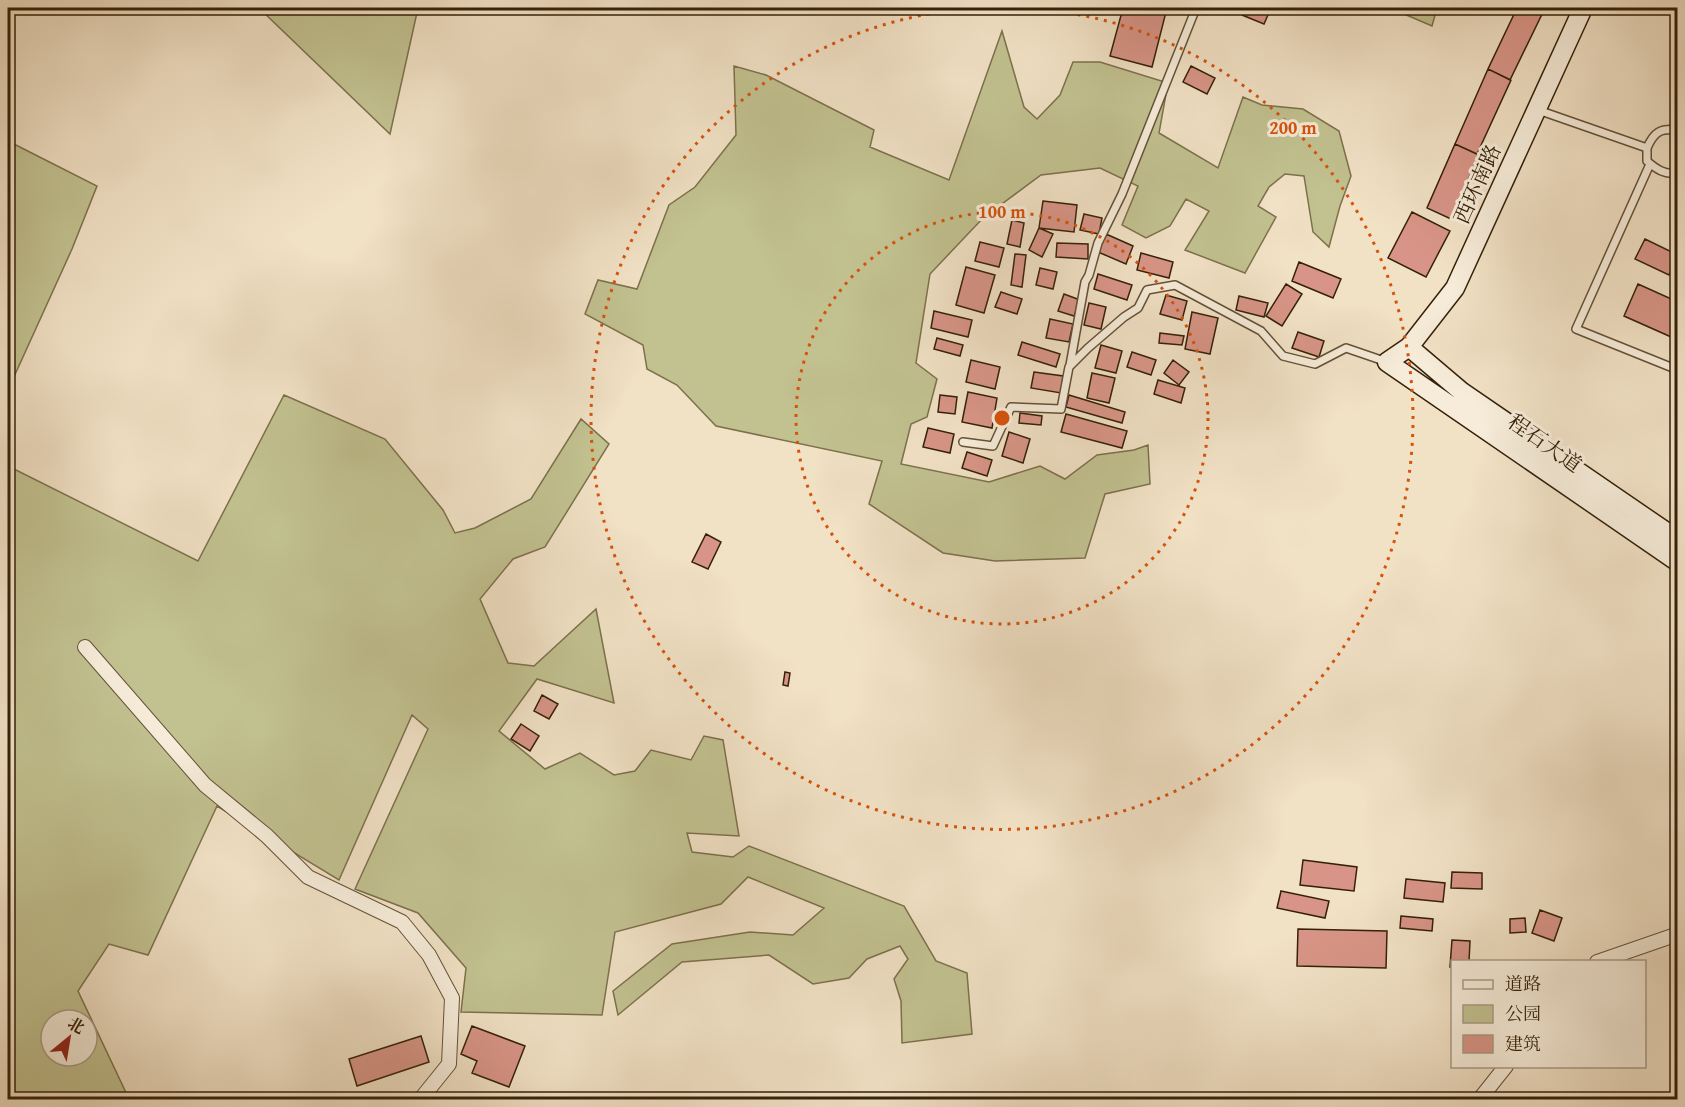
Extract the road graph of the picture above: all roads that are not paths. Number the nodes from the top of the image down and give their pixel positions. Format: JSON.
{"nodes":[{"id":1,"x":1196,"y":8,"type":"edge"},
{"id":2,"x":1583,"y":8,"type":"edge"},
{"id":3,"x":1536,"y":109,"type":"junction"},
{"id":4,"x":1677,"y":130,"type":"edge"},
{"id":5,"x":1647,"y":148,"type":"junction"},
{"id":6,"x":1650,"y":164,"type":"junction"},
{"id":7,"x":1677,"y":172,"type":"edge"},
{"id":8,"x":1408,"y":347,"type":"junction"},
{"id":9,"x":1387,"y":362,"type":"junction"},
{"id":10,"x":1069,"y":367,"type":"junction"},
{"id":11,"x":1677,"y":370,"type":"edge"},
{"id":12,"x":963,"y":442,"type":"dead end"},
{"id":13,"x":1677,"y":540,"type":"edge"},
{"id":14,"x":1677,"y":562,"type":"edge"},
{"id":15,"x":85,"y":647,"type":"dead end"},
{"id":16,"x":1677,"y":934,"type":"edge"},
{"id":17,"x":1603,"y":960,"type":"edge"},
{"id":18,"x":1504,"y":1068,"type":"edge"},
{"id":19,"x":420,"y":1100,"type":"edge"},
{"id":20,"x":1479,"y":1100,"type":"edge"}],
"edges":[{"from":1,"to":10,"type":"lane"},
{"from":2,"to":3,"type":"street","name":"西环南路"},
{"from":3,"to":5,"type":"lane"},
{"from":3,"to":8,"type":"street","name":"西环南路"},
{"from":4,"to":5,"type":"lane"},
{"from":5,"to":6,"type":"lane"},
{"from":6,"to":7,"type":"lane"},
{"from":6,"to":11,"type":"lane"},
{"from":8,"to":9,"type":"street","name":"西环南路"},
{"from":8,"to":13,"type":"street","name":"程石大道"},
{"from":9,"to":10,"type":"lane"},
{"from":9,"to":14,"type":"street","name":"程石大道"},
{"from":10,"to":12,"type":"lane"},
{"from":15,"to":19,"type":"street"},
{"from":16,"to":17,"type":"street"},
{"from":18,"to":20,"type":"street"}]}
